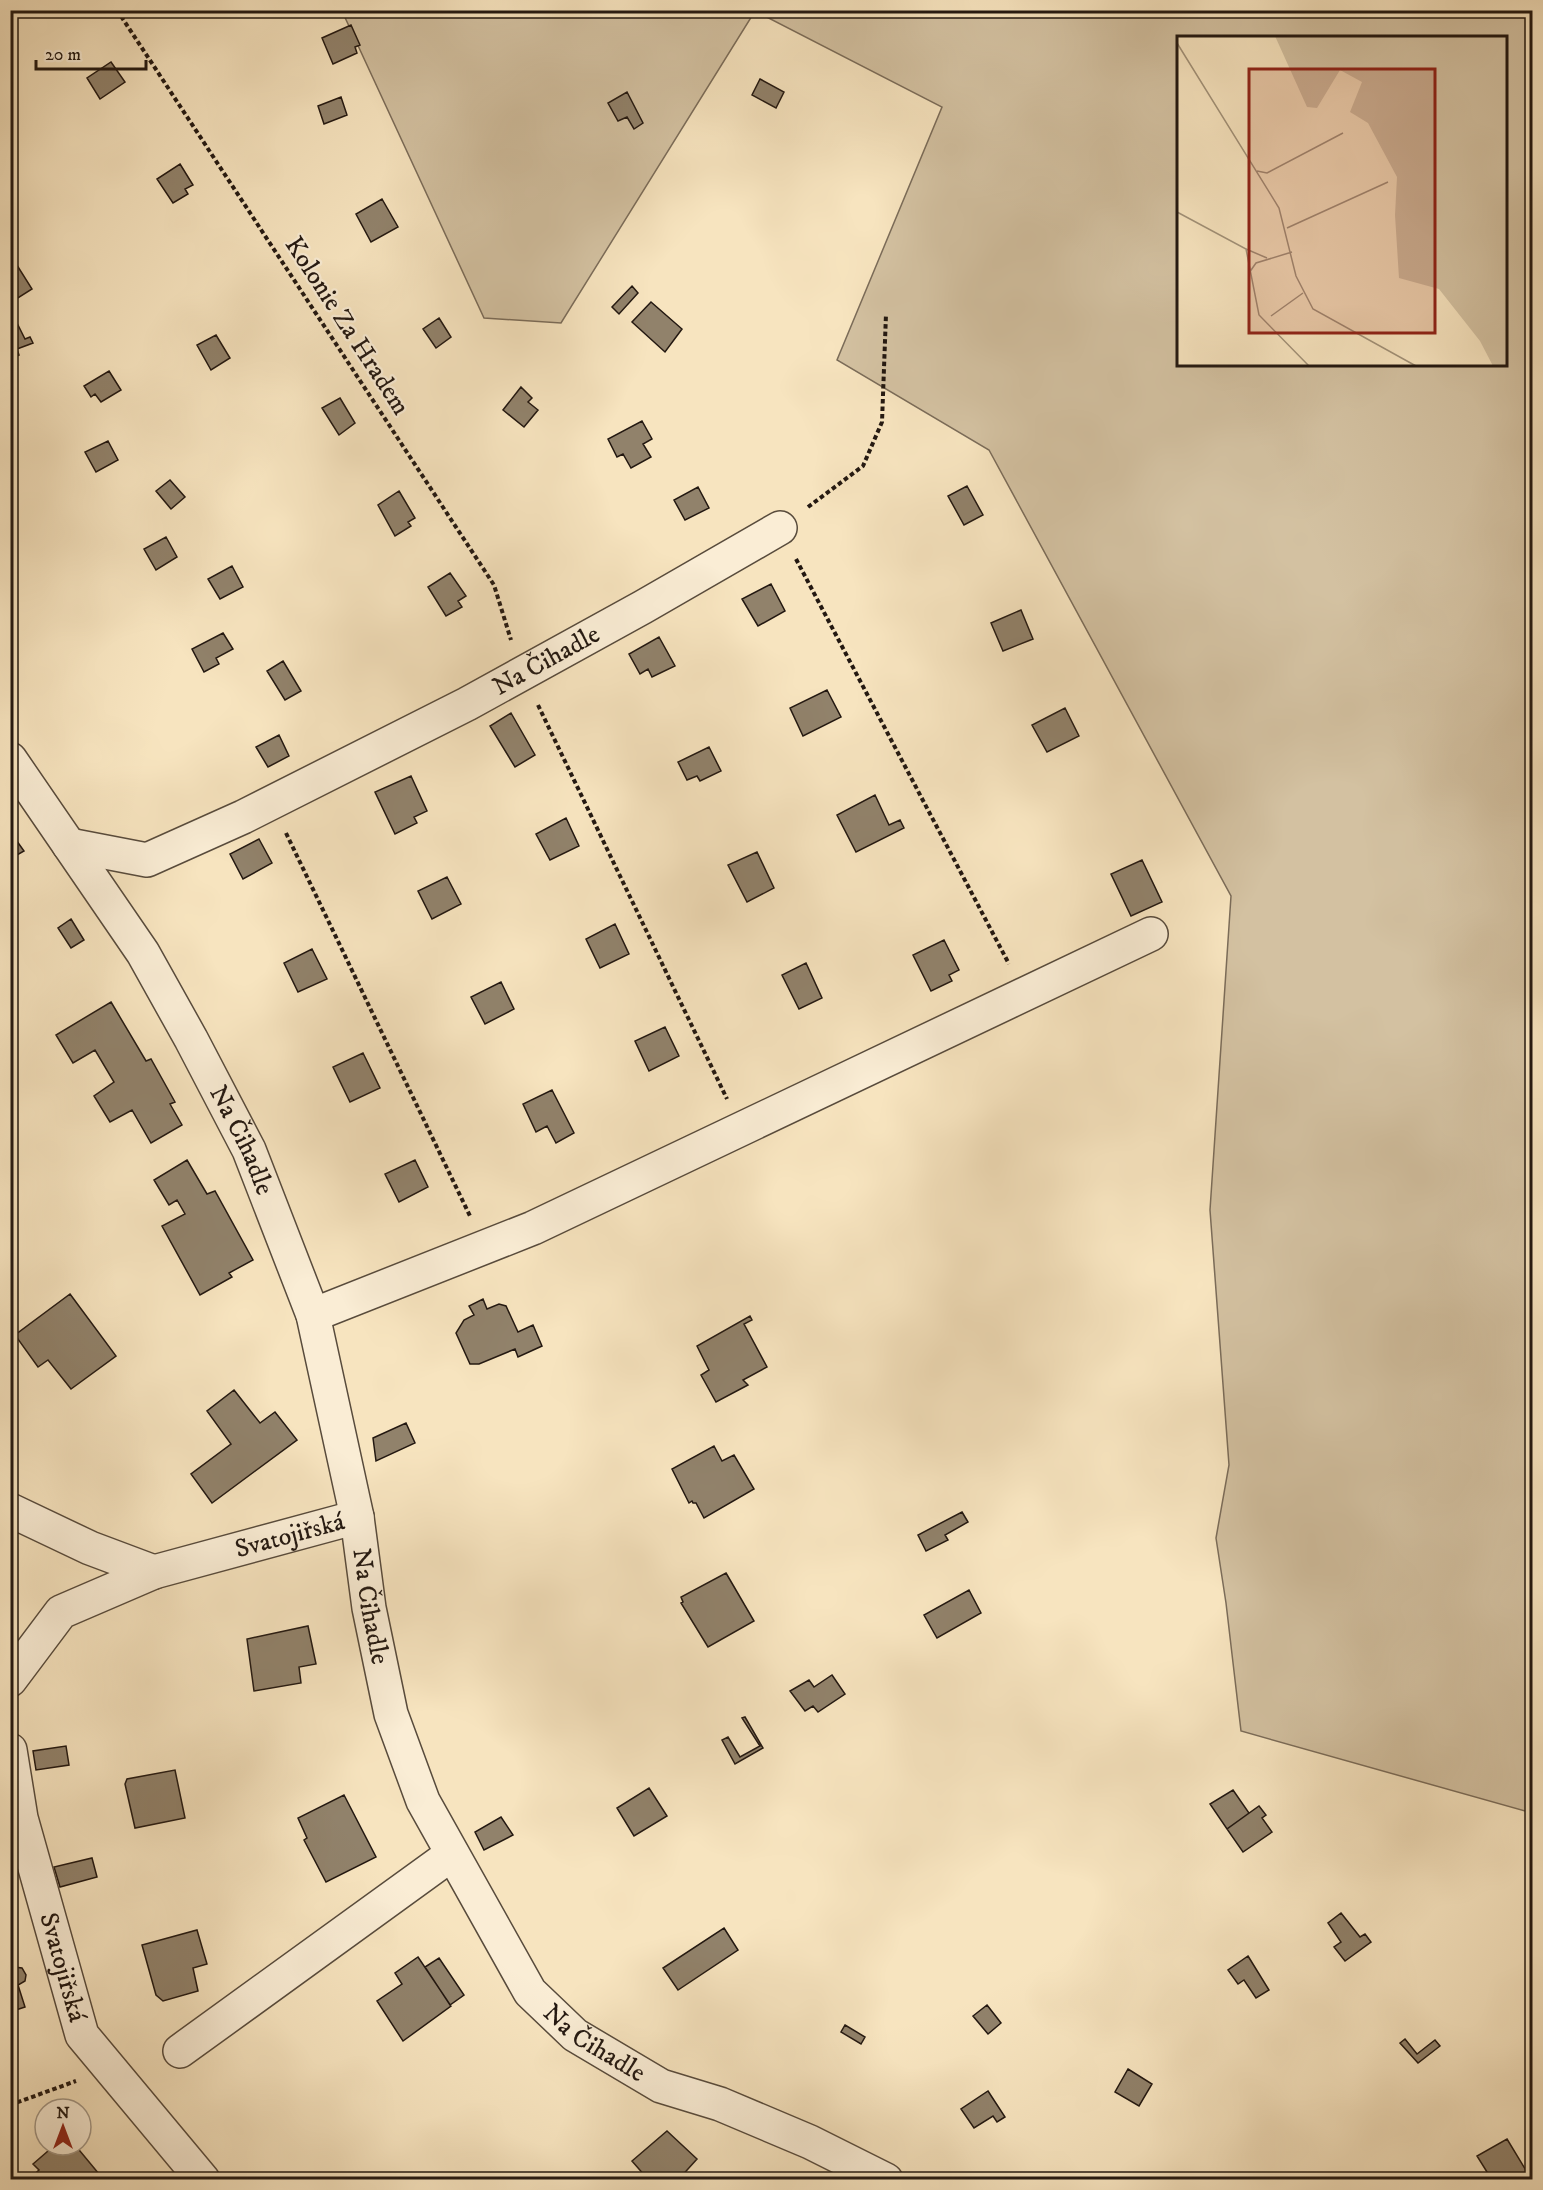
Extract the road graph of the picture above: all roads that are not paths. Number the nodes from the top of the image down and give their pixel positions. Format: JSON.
{"nodes":[{"id":1,"x":780,"y":528,"type":"road end"},
{"id":2,"x":10,"y":759,"type":"edge"},
{"id":3,"x":69,"y":845,"type":"junction"},
{"id":4,"x":1151,"y":934,"type":"dead end"},
{"id":5,"x":313,"y":1315,"type":"junction"},
{"id":6,"x":10,"y":1510,"type":"edge"},
{"id":7,"x":357,"y":1516,"type":"junction"},
{"id":8,"x":154,"y":1572,"type":"junction"},
{"id":9,"x":10,"y":1680,"type":"edge"},
{"id":10,"x":10,"y":1750,"type":"edge"},
{"id":11,"x":452,"y":1854,"type":"junction"},
{"id":12,"x":180,"y":2051,"type":"dead end"},
{"id":13,"x":203,"y":2180,"type":"edge"},
{"id":14,"x":886,"y":2180,"type":"edge"}],
"edges":[{"from":1,"to":3,"type":"street","name":"Na Čihadle"},
{"from":2,"to":3,"type":"street","name":"Na Čihadle"},
{"from":3,"to":5,"type":"street","name":"Na Čihadle"},
{"from":4,"to":5,"type":"street"},
{"from":5,"to":7,"type":"street","name":"Na Čihadle"},
{"from":6,"to":8,"type":"street"},
{"from":7,"to":8,"type":"street","name":"Svatojiřská"},
{"from":7,"to":11,"type":"street","name":"Na Čihadle"},
{"from":8,"to":9,"type":"street","name":"Svatojiřská"},
{"from":10,"to":13,"type":"street","name":"Svatojiřská"},
{"from":11,"to":12,"type":"street"},
{"from":11,"to":14,"type":"street","name":"Na Čihadle"}]}
